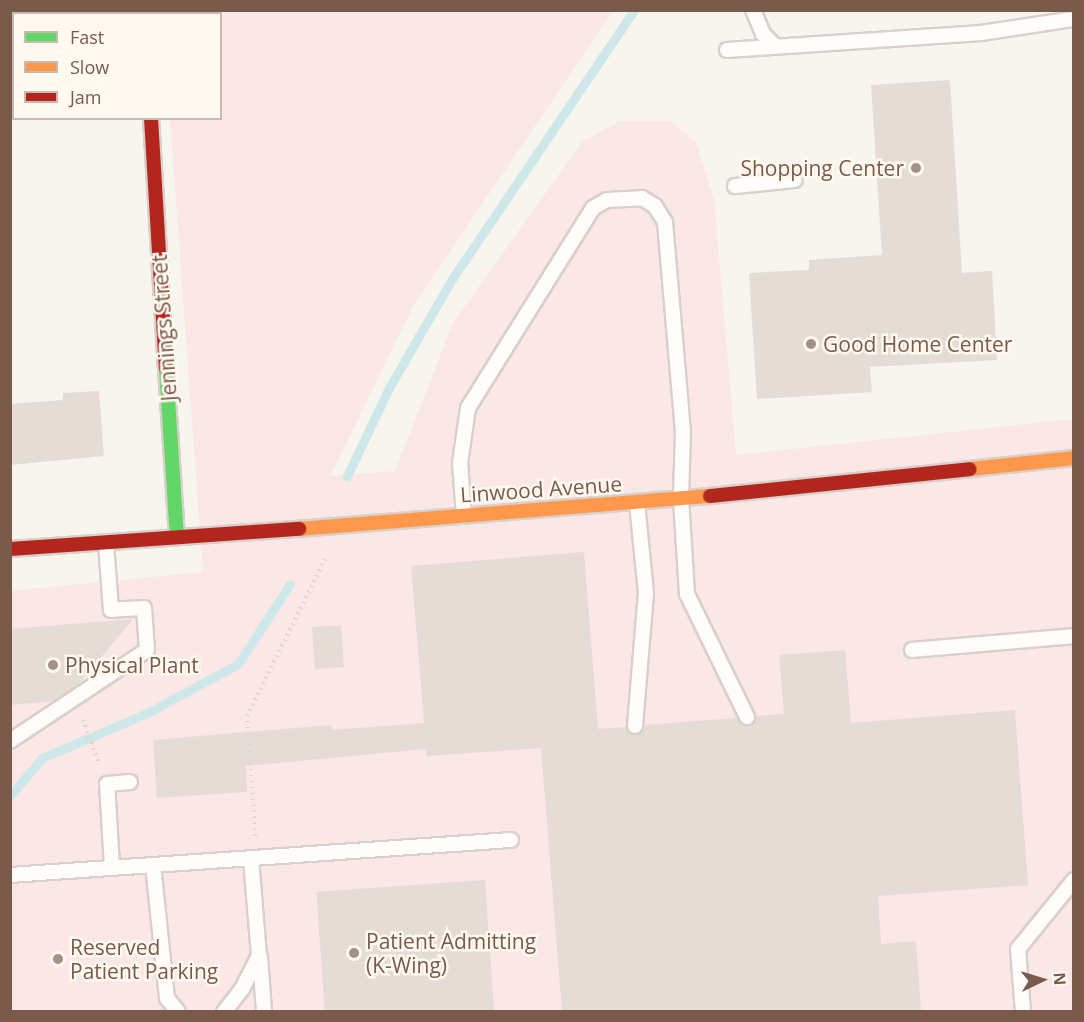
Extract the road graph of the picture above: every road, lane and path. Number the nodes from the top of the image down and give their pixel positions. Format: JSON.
{"nodes":[{"id":1,"x":753,"y":10,"type":"edge"},
{"id":2,"x":1074,"y":19,"type":"edge"},
{"id":3,"x":775,"y":46,"type":"junction"},
{"id":4,"x":727,"y":50,"type":"dead end"},
{"id":5,"x":151,"y":120,"type":"edge"},
{"id":6,"x":795,"y":180,"type":"dead end"},
{"id":7,"x":735,"y":186,"type":"dead end"},
{"id":8,"x":1074,"y":458,"type":"edge"},
{"id":9,"x":681,"y":499,"type":"junction"},
{"id":10,"x":637,"y":503,"type":"junction"},
{"id":11,"x":464,"y":516,"type":"junction"},
{"id":12,"x":342,"y":525,"type":"junction"},
{"id":13,"x":177,"y":537,"type":"junction"},
{"id":14,"x":106,"y":542,"type":"junction"},
{"id":15,"x":10,"y":549,"type":"edge"},
{"id":16,"x":1074,"y":636,"type":"edge"},
{"id":17,"x":912,"y":650,"type":"dead end"},
{"id":18,"x":81,"y":714,"type":"dead end"},
{"id":19,"x":747,"y":717,"type":"dead end"},
{"id":20,"x":635,"y":726,"type":"dead end"},
{"id":21,"x":10,"y":741,"type":"edge"},
{"id":22,"x":97,"y":759,"type":"dead end"},
{"id":23,"x":130,"y":782,"type":"dead end"},
{"id":24,"x":511,"y":840,"type":"dead end"},
{"id":25,"x":254,"y":858,"type":"junction"},
{"id":26,"x":153,"y":865,"type":"junction"},
{"id":27,"x":112,"y":867,"type":"junction"},
{"id":28,"x":12,"y":874,"type":"edge"},
{"id":29,"x":1074,"y":880,"type":"edge"},
{"id":30,"x":260,"y":956,"type":"junction"},
{"id":31,"x":178,"y":1011,"type":"edge"},
{"id":32,"x":224,"y":1011,"type":"edge"},
{"id":33,"x":264,"y":1011,"type":"edge"},
{"id":34,"x":1023,"y":1011,"type":"edge"}],
"edges":[{"from":1,"to":3,"type":"lane"},
{"from":2,"to":3,"type":"lane"},
{"from":3,"to":4,"type":"lane"},
{"from":5,"to":13,"type":"main road","name":"Jennings Street"},
{"from":6,"to":7,"type":"lane"},
{"from":8,"to":9,"type":"main road","name":"Linwood Avenue"},
{"from":9,"to":10,"type":"main road","name":"Linwood Avenue"},
{"from":9,"to":11,"type":"lane"},
{"from":9,"to":19,"type":"lane"},
{"from":10,"to":11,"type":"main road","name":"Linwood Avenue"},
{"from":10,"to":20,"type":"lane"},
{"from":11,"to":12,"type":"main road","name":"Linwood Avenue"},
{"from":12,"to":13,"type":"main road","name":"Linwood Avenue"},
{"from":12,"to":25,"type":"path"},
{"from":13,"to":14,"type":"main road","name":"Linwood Avenue"},
{"from":14,"to":15,"type":"main road","name":"Linwood Avenue"},
{"from":14,"to":21,"type":"lane"},
{"from":16,"to":17,"type":"lane"},
{"from":18,"to":22,"type":"path"},
{"from":23,"to":27,"type":"lane"},
{"from":24,"to":25,"type":"lane"},
{"from":25,"to":26,"type":"lane"},
{"from":25,"to":30,"type":"lane"},
{"from":26,"to":27,"type":"lane"},
{"from":26,"to":31,"type":"lane"},
{"from":27,"to":28,"type":"lane"},
{"from":29,"to":34,"type":"lane"},
{"from":30,"to":32,"type":"lane"},
{"from":30,"to":33,"type":"lane"}]}
